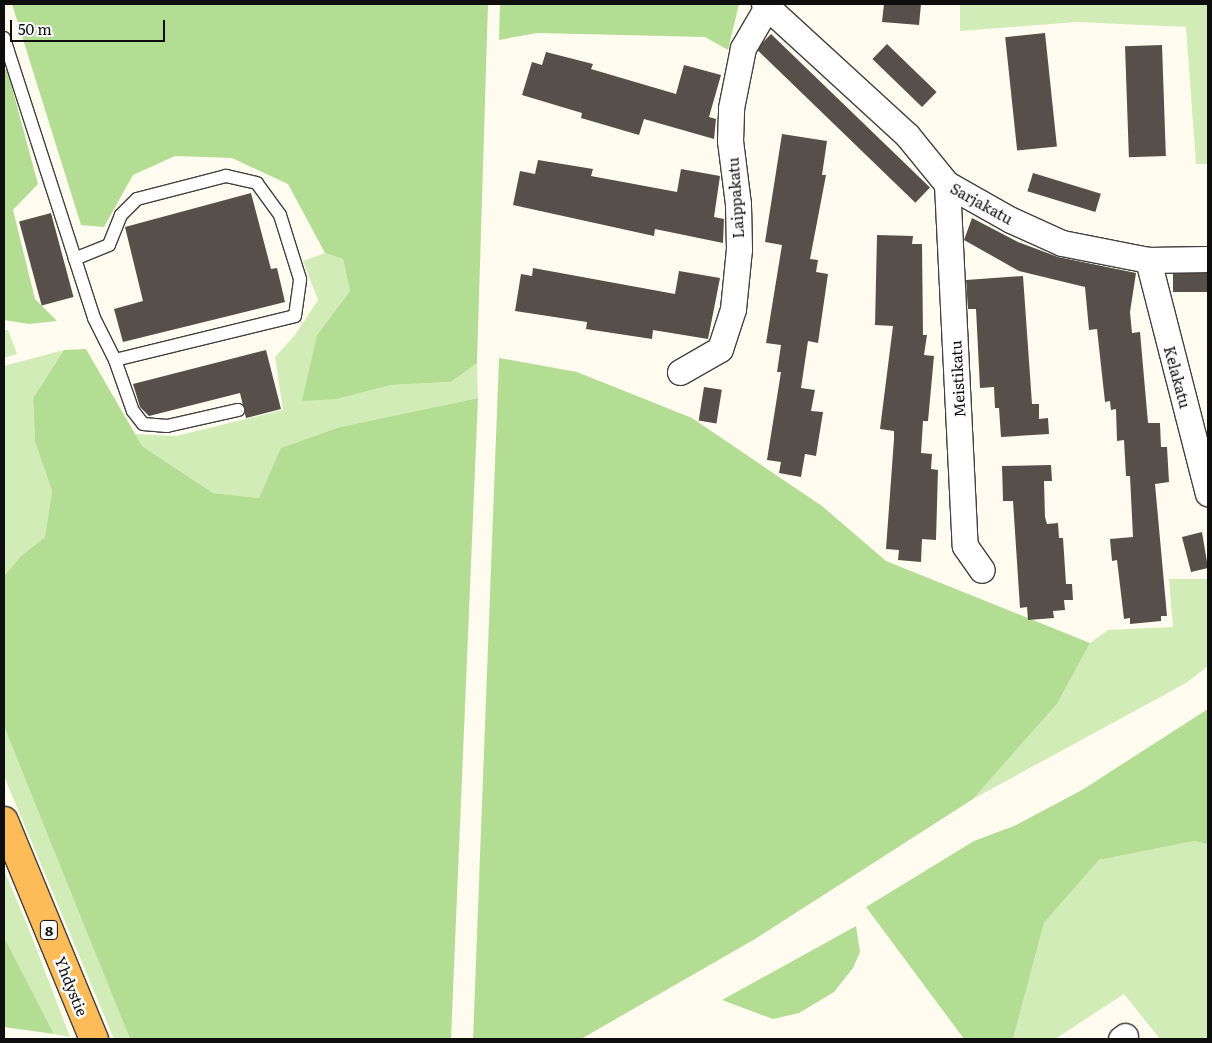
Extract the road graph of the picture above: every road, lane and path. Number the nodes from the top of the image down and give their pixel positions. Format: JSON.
{"nodes":[{"id":1,"x":766,"y":5,"type":"edge"},
{"id":2,"x":4,"y":38,"type":"edge"},
{"id":3,"x":947,"y":184,"type":"junction"},
{"id":4,"x":75,"y":259,"type":"junction"},
{"id":5,"x":1208,"y":259,"type":"edge"},
{"id":6,"x":1148,"y":260,"type":"junction"},
{"id":7,"x":114,"y":360,"type":"junction"},
{"id":8,"x":680,"y":372,"type":"dead end"},
{"id":9,"x":238,"y":410,"type":"dead end"},
{"id":10,"x":1208,"y":493,"type":"edge"},
{"id":11,"x":982,"y":570,"type":"dead end"},
{"id":12,"x":4,"y":821,"type":"edge"},
{"id":13,"x":94,"y":1039,"type":"edge"}],
"edges":[{"from":1,"to":3,"type":"street","name":"Sarjakatu"},
{"from":1,"to":8,"type":"street","name":"Laippakatu"},
{"from":2,"to":4,"type":"lane"},
{"from":3,"to":6,"type":"street","name":"Sarjakatu"},
{"from":3,"to":11,"type":"street","name":"Meistikatu"},
{"from":4,"to":7,"type":"lane"},
{"from":4,"to":7,"type":"lane"},
{"from":5,"to":6,"type":"street","name":"Sarjakatu"},
{"from":6,"to":10,"type":"street","name":"Kelakatu"},
{"from":7,"to":9,"type":"lane"},
{"from":12,"to":13,"type":"highway","name":"Yhdystie","number":"8"}]}
